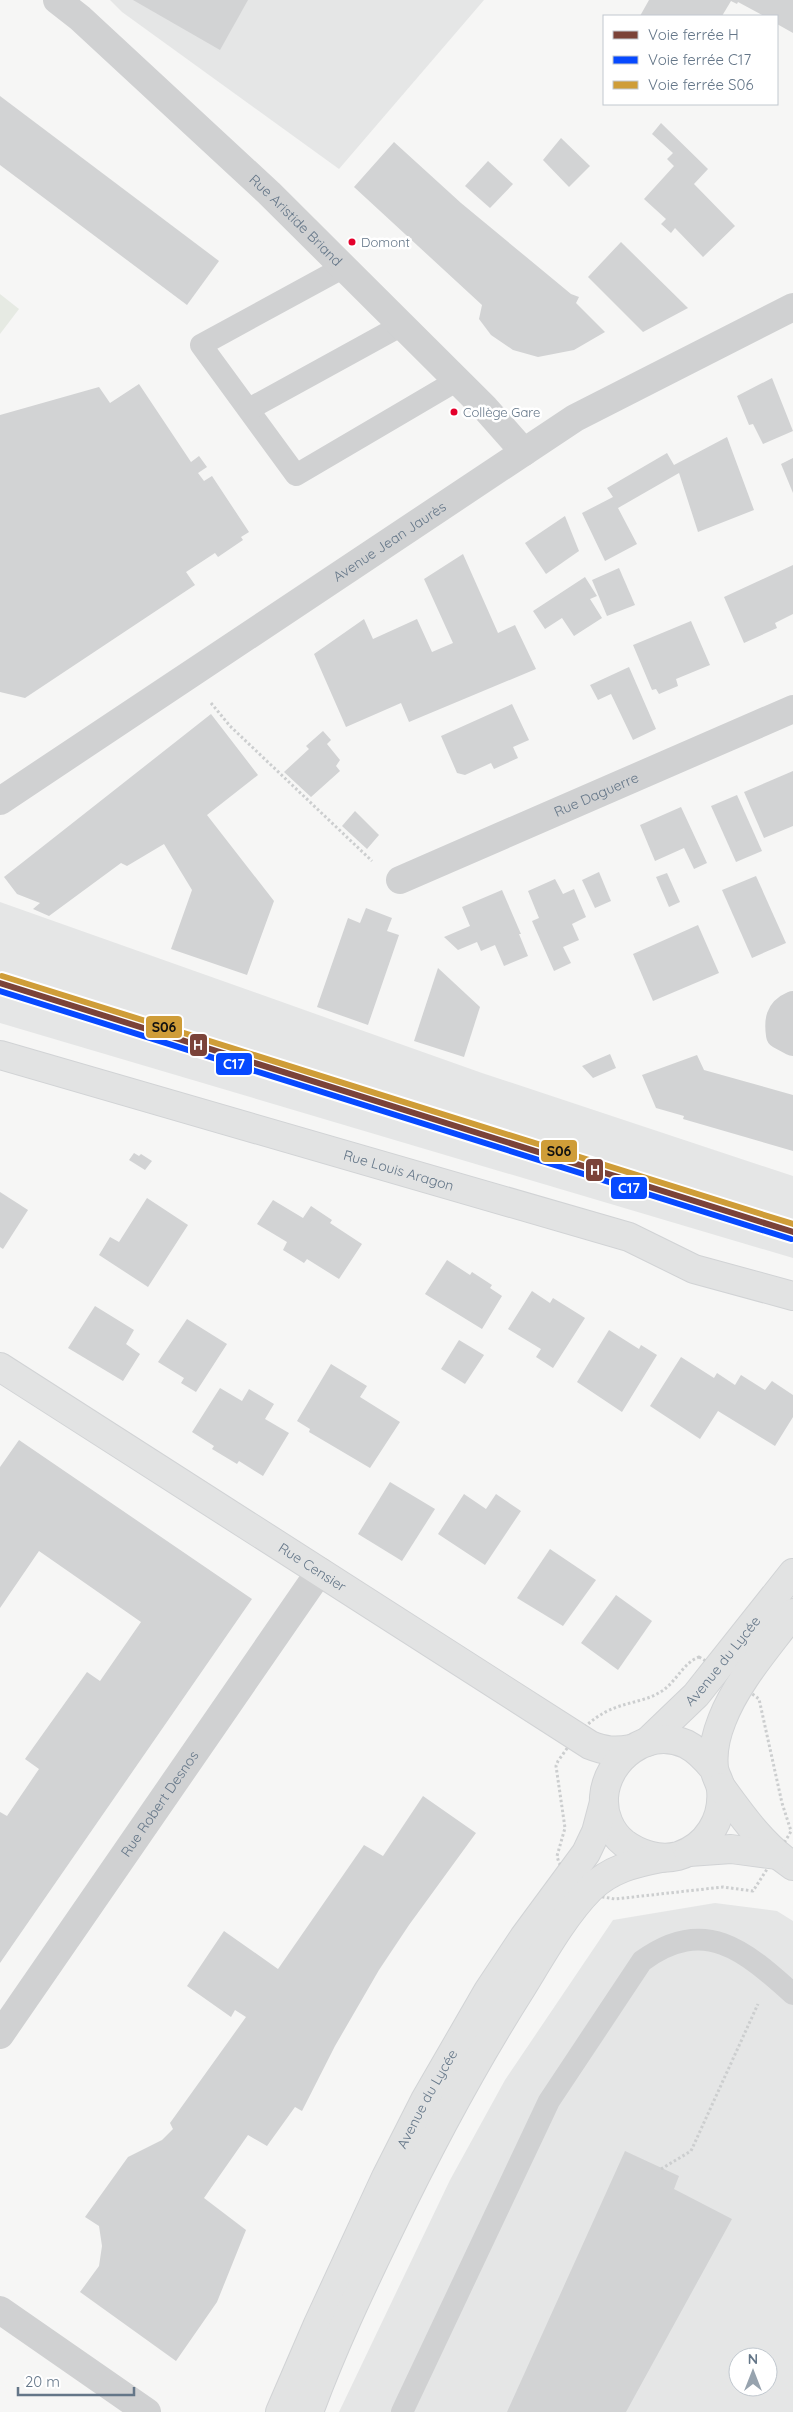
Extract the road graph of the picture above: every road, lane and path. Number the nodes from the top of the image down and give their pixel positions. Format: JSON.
{"nodes":[{"id":1,"x":56,"y":0,"type":"edge"},
{"id":2,"x":344,"y":267,"type":"junction"},
{"id":3,"x":793,"y":307,"type":"edge"},
{"id":4,"x":402,"y":325,"type":"junction"},
{"id":5,"x":456,"y":381,"type":"junction"},
{"id":6,"x":249,"y":409,"type":"junction"},
{"id":7,"x":524,"y":452,"type":"junction"},
{"id":8,"x":214,"y":707,"type":"dead end"},
{"id":9,"x":793,"y":709,"type":"edge"},
{"id":10,"x":0,"y":801,"type":"edge"},
{"id":11,"x":400,"y":880,"type":"joint"},
{"id":12,"x":793,"y":1005,"type":"edge"},
{"id":13,"x":793,"y":1042,"type":"edge"},
{"id":14,"x":0,"y":1055,"type":"edge"},
{"id":15,"x":793,"y":1296,"type":"edge"},
{"id":16,"x":0,"y":1367,"type":"edge"},
{"id":17,"x":320,"y":1571,"type":"junction"},
{"id":18,"x":793,"y":1573,"type":"edge"},
{"id":19,"x":793,"y":1612,"type":"edge"},
{"id":20,"x":718,"y":1668,"type":"junction"},
{"id":21,"x":741,"y":1685,"type":"junction"},
{"id":22,"x":576,"y":1737,"type":"junction"},
{"id":23,"x":639,"y":1746,"type":"junction"},
{"id":24,"x":717,"y":1778,"type":"junction"},
{"id":25,"x":604,"y":1802,"type":"junction"},
{"id":26,"x":689,"y":1852,"type":"junction"},
{"id":27,"x":662,"y":1858,"type":"junction"},
{"id":28,"x":785,"y":1860,"type":"edge"},
{"id":29,"x":580,"y":1882,"type":"junction"},
{"id":30,"x":771,"y":1974,"type":"junction"},
{"id":31,"x":793,"y":1994,"type":"edge"},
{"id":32,"x":0,"y":2034,"type":"edge"},
{"id":33,"x":661,"y":2169,"type":"dead end"},
{"id":34,"x":0,"y":2310,"type":"edge"},
{"id":35,"x":147,"y":2412,"type":"edge"},
{"id":36,"x":280,"y":2412,"type":"edge"},
{"id":37,"x":309,"y":2412,"type":"edge"},
{"id":38,"x":402,"y":2412,"type":"edge"}],
"edges":[{"from":1,"to":2,"type":"street","name":"Rue Aristide Briand"},
{"from":2,"to":4,"type":"street","name":"Rue Aristide Briand"},
{"from":2,"to":6,"type":"lane"},
{"from":3,"to":7,"type":"street","name":"Avenue Jean Jaurès"},
{"from":4,"to":5,"type":"street","name":"Rue Aristide Briand"},
{"from":4,"to":6,"type":"lane"},
{"from":5,"to":6,"type":"lane"},
{"from":5,"to":7,"type":"street","name":"Rue Aristide Briand"},
{"from":7,"to":10,"type":"street","name":"Avenue Jean Jaurès"},
{"from":8,"to":11,"type":"path"},
{"from":9,"to":11,"type":"street","name":"Rue Daguerre"},
{"from":12,"to":13,"type":"street"},
{"from":14,"to":15,"type":"main road","name":"Rue Louis Aragon"},
{"from":16,"to":17,"type":"main road","name":"Rue Censier"},
{"from":17,"to":22,"type":"main road","name":"Rue Censier"},
{"from":17,"to":32,"type":"street","name":"Rue Robert Desnos"},
{"from":18,"to":20,"type":"main road","name":"Avenue du Lycée"},
{"from":19,"to":21,"type":"main road","name":"Avenue du Lycée"},
{"from":20,"to":21,"type":"path"},
{"from":20,"to":22,"type":"path"},
{"from":20,"to":23,"type":"main road","name":"Avenue du Lycée"},
{"from":21,"to":24,"type":"main road","name":"Avenue du Lycée"},
{"from":21,"to":28,"type":"path"},
{"from":22,"to":23,"type":"main road","name":"Rue Censier"},
{"from":22,"to":29,"type":"path"},
{"from":23,"to":24,"type":"main road"},
{"from":23,"to":25,"type":"main road"},
{"from":24,"to":26,"type":"main road"},
{"from":24,"to":28,"type":"main road"},
{"from":25,"to":27,"type":"main road"},
{"from":25,"to":29,"type":"main road","name":"Avenue du Lycée"},
{"from":26,"to":27,"type":"main road"},
{"from":26,"to":28,"type":"main road"},
{"from":27,"to":29,"type":"main road","name":"Avenue du Lycée"},
{"from":28,"to":29,"type":"path"},
{"from":29,"to":36,"type":"main road","name":"Avenue du Lycée"},
{"from":29,"to":37,"type":"main road","name":"Avenue du Lycée"},
{"from":30,"to":31,"type":"lane"},
{"from":30,"to":33,"type":"path"},
{"from":30,"to":38,"type":"lane"},
{"from":34,"to":35,"type":"street"}]}
